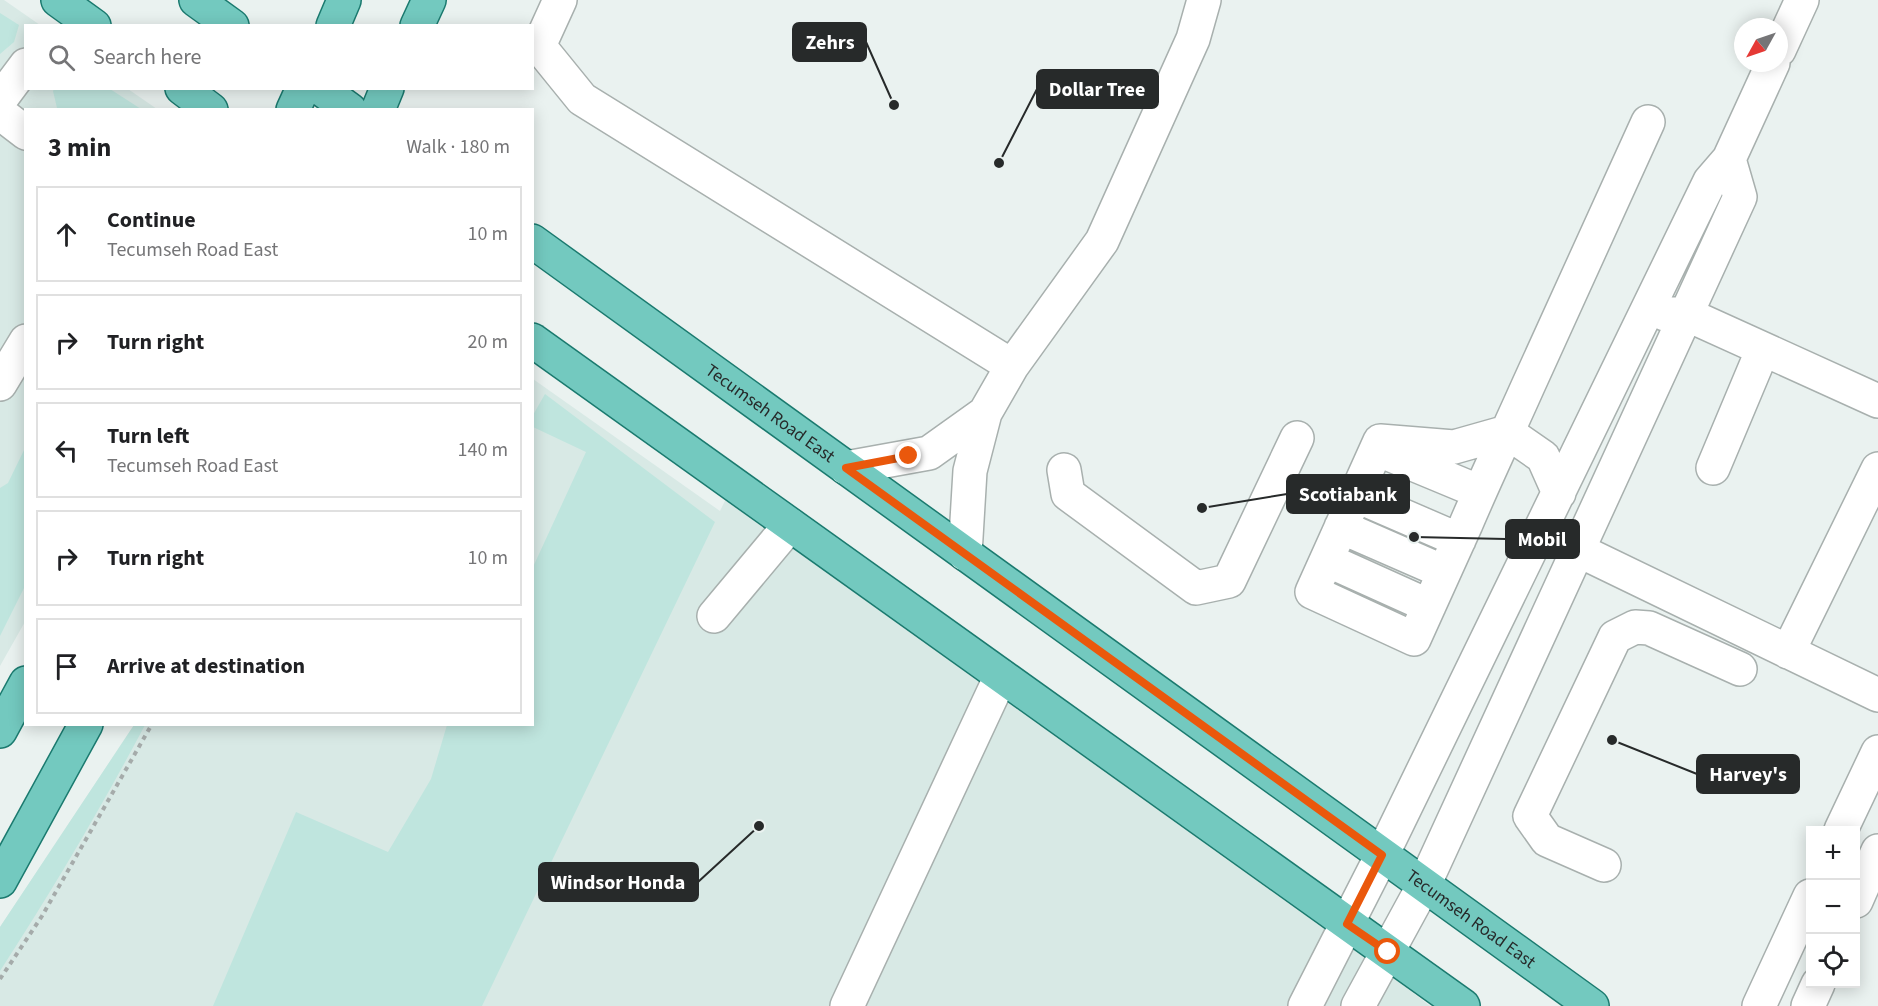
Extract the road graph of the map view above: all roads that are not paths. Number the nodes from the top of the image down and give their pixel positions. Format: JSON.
{"nodes":[{"id":1,"x":196,"y":0,"type":"edge"},
{"id":2,"x":344,"y":0,"type":"edge"},
{"id":3,"x":429,"y":0,"type":"edge"},
{"id":4,"x":560,"y":0,"type":"edge"},
{"id":5,"x":1204,"y":0,"type":"edge"},
{"id":6,"x":1802,"y":0,"type":"edge"},
{"id":7,"x":229,"y":24,"type":"edge"},
{"id":8,"x":334,"y":24,"type":"edge"},
{"id":9,"x":418,"y":24,"type":"edge"},
{"id":10,"x":1788,"y":30,"type":"edge"},
{"id":11,"x":24,"y":68,"type":"edge"},
{"id":12,"x":1769,"y":72,"type":"edge"},
{"id":13,"x":185,"y":90,"type":"edge"},
{"id":14,"x":302,"y":90,"type":"edge"},
{"id":15,"x":323,"y":90,"type":"edge"},
{"id":16,"x":386,"y":90,"type":"edge"},
{"id":17,"x":0,"y":100,"type":"edge"},
{"id":18,"x":208,"y":108,"type":"edge"},
{"id":19,"x":294,"y":108,"type":"edge"},
{"id":20,"x":347,"y":108,"type":"edge"},
{"id":21,"x":379,"y":108,"type":"edge"},
{"id":22,"x":0,"y":113,"type":"edge"},
{"id":23,"x":1648,"y":122,"type":"dead end"},
{"id":24,"x":24,"y":131,"type":"edge"},
{"id":25,"x":1729,"y":159,"type":"junction"},
{"id":26,"x":534,"y":242,"type":"edge"},
{"id":27,"x":1686,"y":314,"type":"junction"},
{"id":28,"x":1645,"y":315,"type":"junction"},
{"id":29,"x":534,"y":341,"type":"edge"},
{"id":30,"x":1763,"y":349,"type":"junction"},
{"id":31,"x":1012,"y":366,"type":"junction"},
{"id":32,"x":1878,"y":401,"type":"edge"},
{"id":33,"x":985,"y":413,"type":"junction"},
{"id":34,"x":1508,"y":432,"type":"junction"},
{"id":35,"x":1297,"y":438,"type":"dead end"},
{"id":36,"x":846,"y":468,"type":"junction"},
{"id":37,"x":1713,"y":468,"type":"dead end"},
{"id":38,"x":1878,"y":469,"type":"edge"},
{"id":39,"x":1064,"y":470,"type":"dead end"},
{"id":40,"x":1559,"y":493,"type":"junction"},
{"id":41,"x":1348,"y":511,"type":"junction"},
{"id":42,"x":790,"y":525,"type":"junction"},
{"id":43,"x":1578,"y":550,"type":"junction"},
{"id":44,"x":965,"y":554,"type":"junction"},
{"id":45,"x":1451,"y":556,"type":"junction"},
{"id":46,"x":714,"y":616,"type":"dead end"},
{"id":47,"x":1788,"y":652,"type":"junction"},
{"id":48,"x":1740,"y":669,"type":"dead end"},
{"id":49,"x":1001,"y":676,"type":"junction"},
{"id":50,"x":24,"y":687,"type":"edge"},
{"id":51,"x":1878,"y":695,"type":"edge"},
{"id":52,"x":85,"y":726,"type":"edge"},
{"id":53,"x":0,"y":731,"type":"edge"},
{"id":54,"x":1878,"y":752,"type":"edge"},
{"id":55,"x":1843,"y":826,"type":"edge"},
{"id":56,"x":1878,"y":851,"type":"edge"},
{"id":57,"x":1382,"y":855,"type":"junction"},
{"id":58,"x":1604,"y":865,"type":"dead end"},
{"id":59,"x":0,"y":881,"type":"edge"},
{"id":60,"x":1424,"y":885,"type":"junction"},
{"id":61,"x":1860,"y":892,"type":"edge"},
{"id":62,"x":1806,"y":905,"type":"edge"},
{"id":63,"x":1347,"y":924,"type":"junction"},
{"id":64,"x":1388,"y":952,"type":"junction"},
{"id":65,"x":1816,"y":988,"type":"edge"},
{"id":66,"x":847,"y":1006,"type":"edge"},
{"id":67,"x":1305,"y":1006,"type":"edge"},
{"id":68,"x":1358,"y":1006,"type":"edge"},
{"id":69,"x":1462,"y":1006,"type":"edge"},
{"id":70,"x":1592,"y":1006,"type":"edge"},
{"id":71,"x":1759,"y":1006,"type":"edge"},
{"id":72,"x":1808,"y":1006,"type":"edge"}],
"edges":[{"from":1,"to":7,"type":"main road"},
{"from":2,"to":8,"type":"main road"},
{"from":3,"to":9,"type":"main road"},
{"from":4,"to":31,"type":"lane"},
{"from":5,"to":31,"type":"lane"},
{"from":6,"to":10,"type":"lane"},
{"from":11,"to":17,"type":"lane"},
{"from":12,"to":25,"type":"lane"},
{"from":13,"to":18,"type":"main road"},
{"from":14,"to":19,"type":"main road"},
{"from":15,"to":20,"type":"main road"},
{"from":16,"to":21,"type":"main road"},
{"from":22,"to":24,"type":"lane"},
{"from":23,"to":34,"type":"lane"},
{"from":25,"to":27,"type":"lane"},
{"from":25,"to":28,"type":"lane"},
{"from":26,"to":36,"type":"main road","name":"Tecumseh Road East"},
{"from":27,"to":28,"type":"lane"},
{"from":27,"to":30,"type":"lane"},
{"from":27,"to":43,"type":"lane"},
{"from":28,"to":40,"type":"lane"},
{"from":29,"to":42,"type":"main road"},
{"from":30,"to":32,"type":"lane"},
{"from":30,"to":37,"type":"lane"},
{"from":31,"to":33,"type":"lane"},
{"from":33,"to":36,"type":"lane"},
{"from":33,"to":44,"type":"lane"},
{"from":34,"to":40,"type":"lane"},
{"from":34,"to":41,"type":"lane"},
{"from":34,"to":45,"type":"lane"},
{"from":35,"to":39,"type":"lane"},
{"from":36,"to":44,"type":"main road","name":"Tecumseh Road East"},
{"from":38,"to":47,"type":"lane"},
{"from":40,"to":57,"type":"lane"},
{"from":41,"to":45,"type":"lane"},
{"from":41,"to":45,"type":"lane"},
{"from":41,"to":45,"type":"lane"},
{"from":41,"to":45,"type":"lane"},
{"from":42,"to":46,"type":"lane"},
{"from":42,"to":49,"type":"main road"},
{"from":43,"to":47,"type":"lane"},
{"from":43,"to":60,"type":"lane"},
{"from":44,"to":57,"type":"main road","name":"Tecumseh Road East"},
{"from":47,"to":51,"type":"lane"},
{"from":48,"to":58,"type":"lane"},
{"from":49,"to":63,"type":"main road"},
{"from":49,"to":66,"type":"lane"},
{"from":50,"to":53,"type":"main road"},
{"from":52,"to":59,"type":"main road"},
{"from":54,"to":55,"type":"lane"},
{"from":56,"to":61,"type":"lane"},
{"from":57,"to":60,"type":"main road","name":"Tecumseh Road East"},
{"from":57,"to":63,"type":"lane"},
{"from":60,"to":64,"type":"lane"},
{"from":60,"to":70,"type":"main road","name":"Tecumseh Road East"},
{"from":62,"to":71,"type":"lane"},
{"from":63,"to":64,"type":"main road"},
{"from":63,"to":67,"type":"lane"},
{"from":64,"to":68,"type":"lane"},
{"from":64,"to":69,"type":"main road"},
{"from":65,"to":72,"type":"lane"}]}
